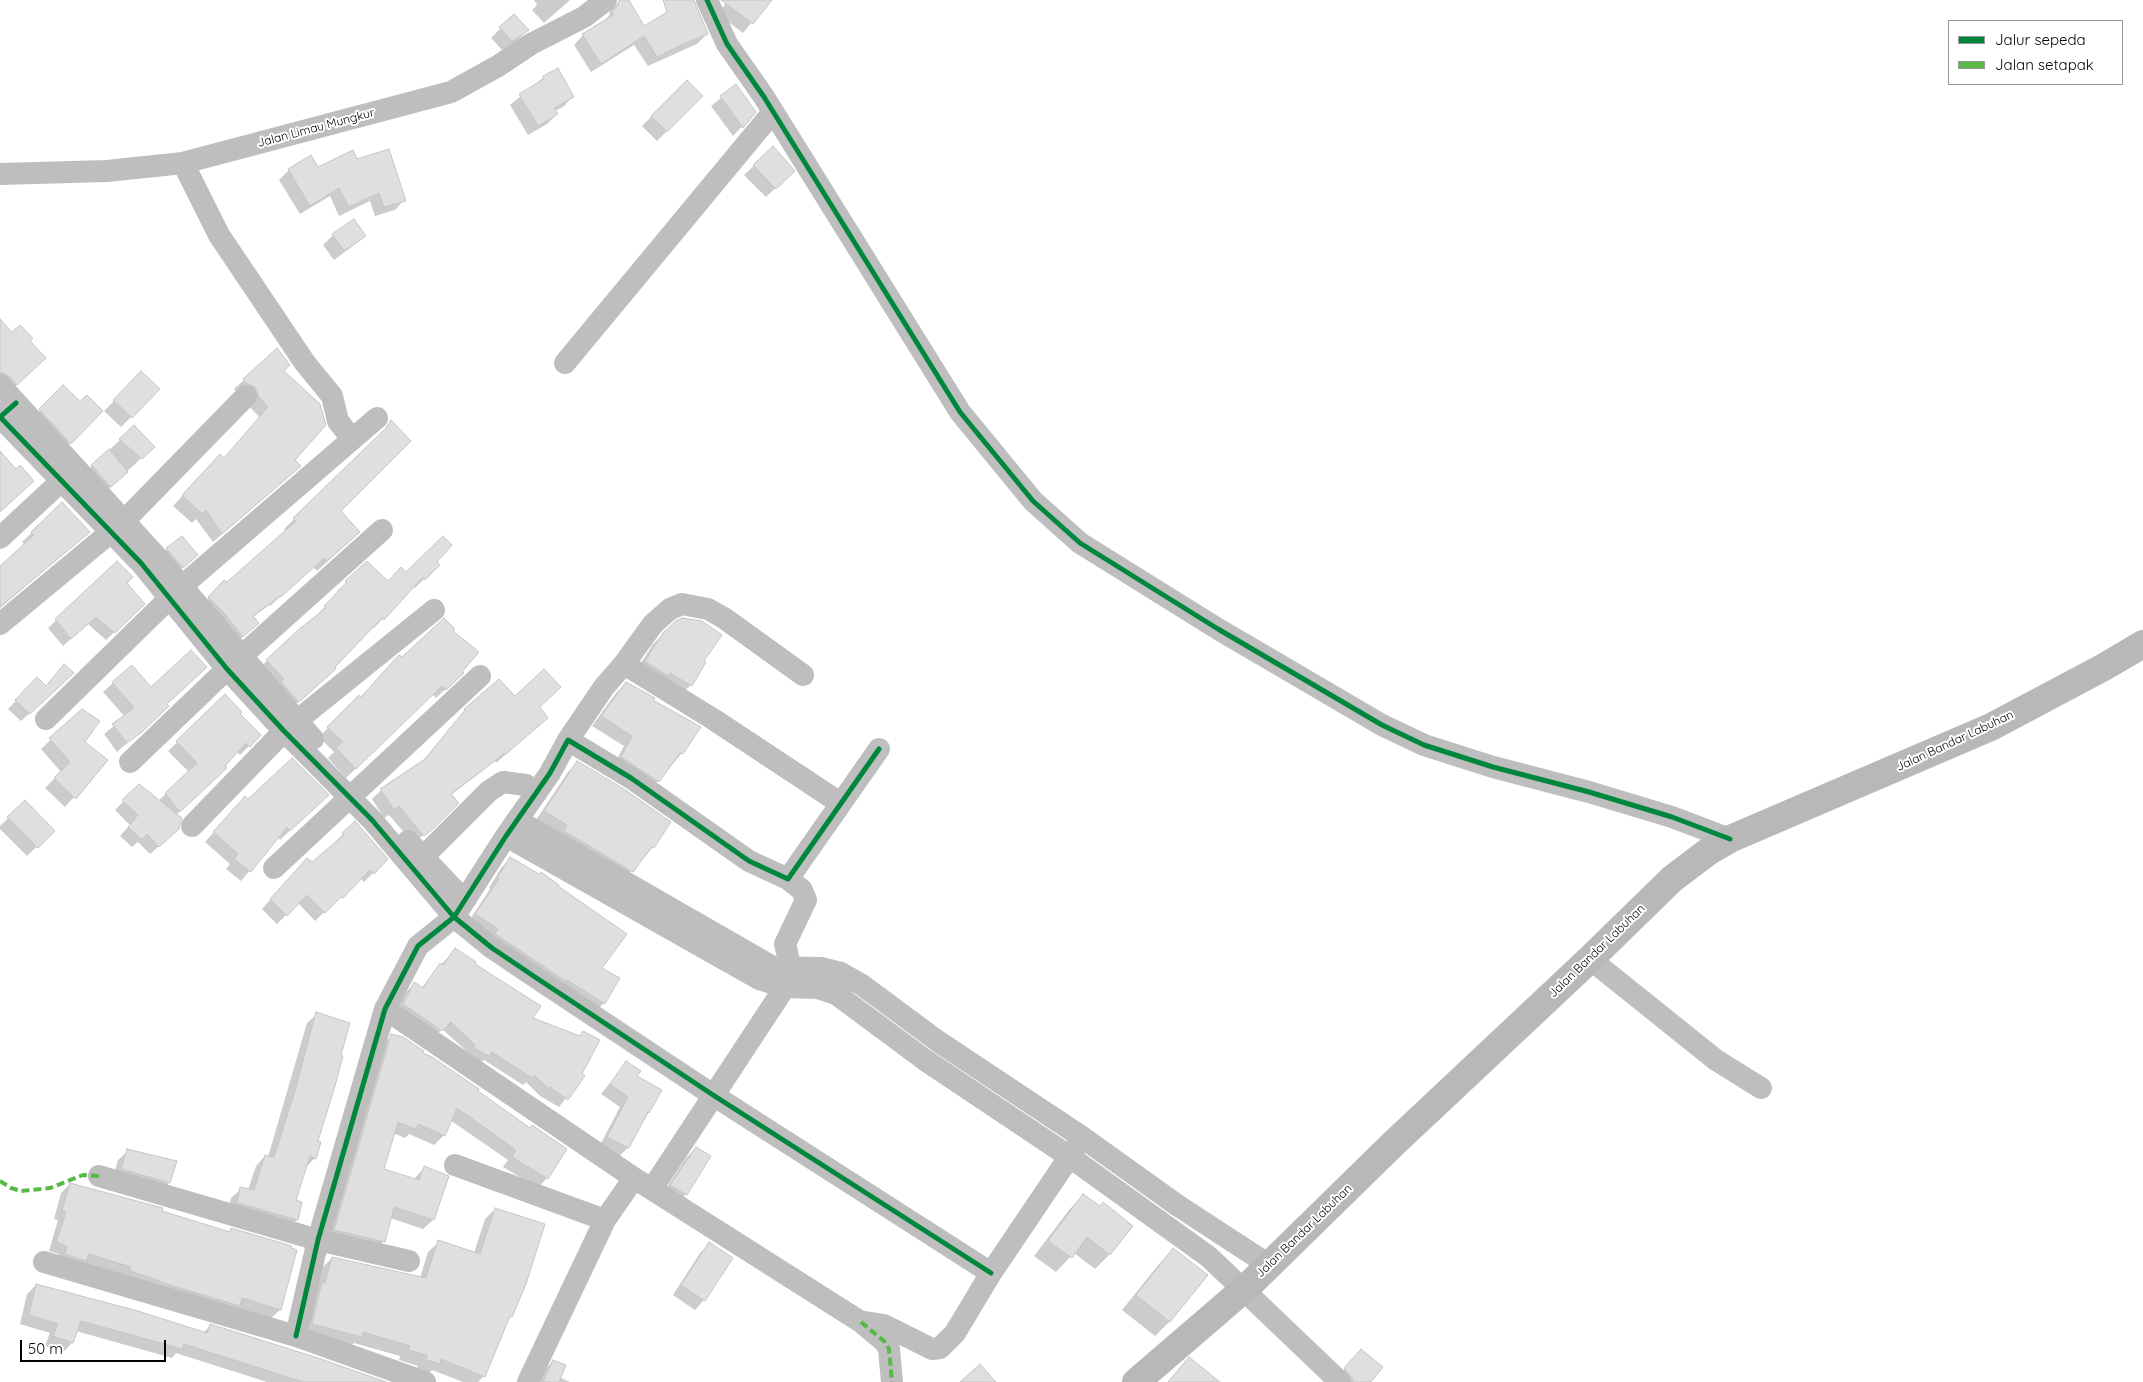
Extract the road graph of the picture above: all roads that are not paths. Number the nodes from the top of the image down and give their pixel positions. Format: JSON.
{"nodes":[{"id":1,"x":606,"y":0,"type":"edge"},
{"id":2,"x":707,"y":0,"type":"edge"},
{"id":3,"x":773,"y":112,"type":"junction"},
{"id":4,"x":183,"y":163,"type":"junction"},
{"id":5,"x":0,"y":174,"type":"edge"},
{"id":6,"x":566,"y":363,"type":"dead end"},
{"id":7,"x":0,"y":385,"type":"edge"},
{"id":8,"x":246,"y":396,"type":"dead end"},
{"id":9,"x":8,"y":410,"type":"edge"},
{"id":10,"x":377,"y":418,"type":"dead end"},
{"id":11,"x":352,"y":439,"type":"junction"},
{"id":12,"x":68,"y":474,"type":"junction"},
{"id":13,"x":117,"y":526,"type":"junction"},
{"id":14,"x":382,"y":530,"type":"dead end"},
{"id":15,"x":0,"y":538,"type":"edge"},
{"id":16,"x":176,"y":592,"type":"junction"},
{"id":17,"x":434,"y":610,"type":"dead end"},
{"id":18,"x":0,"y":624,"type":"edge"},
{"id":19,"x":2143,"y":644,"type":"edge"},
{"id":20,"x":234,"y":663,"type":"junction"},
{"id":21,"x":624,"y":664,"type":"junction"},
{"id":22,"x":803,"y":675,"type":"dead end"},
{"id":23,"x":480,"y":676,"type":"dead end"},
{"id":24,"x":46,"y":719,"type":"dead end"},
{"id":25,"x":290,"y":727,"type":"junction"},
{"id":26,"x":568,"y":740,"type":"junction"},
{"id":27,"x":880,"y":749,"type":"dead end"},
{"id":28,"x":130,"y":762,"type":"dead end"},
{"id":29,"x":537,"y":792,"type":"junction"},
{"id":30,"x":355,"y":793,"type":"junction"},
{"id":31,"x":840,"y":803,"type":"junction"},
{"id":32,"x":192,"y":826,"type":"dead end"},
{"id":33,"x":512,"y":828,"type":"junction"},
{"id":34,"x":1730,"y":839,"type":"junction"},
{"id":35,"x":423,"y":857,"type":"junction"},
{"id":36,"x":274,"y":868,"type":"dead end"},
{"id":37,"x":788,"y":879,"type":"junction"},
{"id":38,"x":459,"y":909,"type":"junction"},
{"id":39,"x":1590,"y":959,"type":"junction"},
{"id":40,"x":788,"y":978,"type":"junction"},
{"id":41,"x":385,"y":1009,"type":"junction"},
{"id":42,"x":1761,"y":1088,"type":"dead end"},
{"id":43,"x":713,"y":1095,"type":"junction"},
{"id":44,"x":1082,"y":1137,"type":"junction"},
{"id":45,"x":1070,"y":1157,"type":"junction"},
{"id":46,"x":455,"y":1165,"type":"dead end"},
{"id":47,"x":99,"y":1176,"type":"dead end"},
{"id":48,"x":643,"y":1184,"type":"junction"},
{"id":49,"x":1176,"y":1205,"type":"junction"},
{"id":50,"x":605,"y":1220,"type":"junction"},
{"id":51,"x":1162,"y":1223,"type":"junction"},
{"id":52,"x":318,"y":1240,"type":"junction"},
{"id":53,"x":409,"y":1261,"type":"dead end"},
{"id":54,"x":44,"y":1262,"type":"dead end"},
{"id":55,"x":1268,"y":1265,"type":"junction"},
{"id":56,"x":991,"y":1273,"type":"junction"},
{"id":57,"x":1244,"y":1289,"type":"junction"},
{"id":58,"x":861,"y":1322,"type":"junction"},
{"id":59,"x":296,"y":1336,"type":"junction"},
{"id":60,"x":425,"y":1382,"type":"edge"},
{"id":61,"x":528,"y":1382,"type":"edge"},
{"id":62,"x":892,"y":1382,"type":"edge"},
{"id":63,"x":1136,"y":1382,"type":"edge"},
{"id":64,"x":1340,"y":1382,"type":"edge"}],
"edges":[{"from":1,"to":4,"type":"street","name":"Jalan Limau Mungkur"},
{"from":2,"to":3,"type":"street"},
{"from":3,"to":6,"type":"street"},
{"from":3,"to":34,"type":"street"},
{"from":4,"to":5,"type":"street","name":"Jalan Limau Mungkur"},
{"from":4,"to":11,"type":"street"},
{"from":7,"to":9,"type":"street"},
{"from":8,"to":13,"type":"street"},
{"from":9,"to":12,"type":"street"},
{"from":10,"to":11,"type":"street"},
{"from":11,"to":16,"type":"street"},
{"from":12,"to":13,"type":"street"},
{"from":12,"to":15,"type":"street"},
{"from":13,"to":16,"type":"street"},
{"from":13,"to":18,"type":"street"},
{"from":14,"to":20,"type":"street"},
{"from":16,"to":20,"type":"street"},
{"from":16,"to":24,"type":"street"},
{"from":17,"to":25,"type":"street"},
{"from":19,"to":34,"type":"main road","name":"Jalan Bandar Labuhan"},
{"from":20,"to":25,"type":"street"},
{"from":20,"to":28,"type":"street"},
{"from":21,"to":22,"type":"street"},
{"from":21,"to":26,"type":"street"},
{"from":21,"to":31,"type":"street"},
{"from":23,"to":30,"type":"street"},
{"from":25,"to":30,"type":"street"},
{"from":25,"to":32,"type":"street"},
{"from":26,"to":29,"type":"street"},
{"from":26,"to":37,"type":"street"},
{"from":27,"to":31,"type":"street"},
{"from":29,"to":33,"type":"street"},
{"from":29,"to":35,"type":"street"},
{"from":30,"to":35,"type":"street"},
{"from":30,"to":36,"type":"street"},
{"from":30,"to":38,"type":"street"},
{"from":31,"to":37,"type":"street"},
{"from":33,"to":38,"type":"street"},
{"from":33,"to":40,"type":"street"},
{"from":34,"to":39,"type":"main road","name":"Jalan Bandar Labuhan"},
{"from":35,"to":38,"type":"street"},
{"from":37,"to":40,"type":"street"},
{"from":38,"to":41,"type":"street"},
{"from":38,"to":43,"type":"street"},
{"from":39,"to":42,"type":"street"},
{"from":39,"to":55,"type":"main road","name":"Jalan Bandar Labuhan"},
{"from":40,"to":43,"type":"street"},
{"from":40,"to":44,"type":"street"},
{"from":40,"to":45,"type":"street"},
{"from":41,"to":48,"type":"street"},
{"from":41,"to":52,"type":"street"},
{"from":43,"to":48,"type":"street"},
{"from":43,"to":56,"type":"street"},
{"from":44,"to":45,"type":"street"},
{"from":44,"to":49,"type":"street"},
{"from":45,"to":51,"type":"street"},
{"from":45,"to":56,"type":"street"},
{"from":46,"to":50,"type":"street"},
{"from":47,"to":52,"type":"street"},
{"from":48,"to":50,"type":"street"},
{"from":48,"to":58,"type":"street"},
{"from":49,"to":51,"type":"street"},
{"from":49,"to":55,"type":"street"},
{"from":50,"to":61,"type":"street"},
{"from":51,"to":57,"type":"street"},
{"from":52,"to":53,"type":"street"},
{"from":52,"to":59,"type":"street"},
{"from":54,"to":59,"type":"street"},
{"from":55,"to":57,"type":"main road","name":"Jalan Bandar Labuhan"},
{"from":56,"to":58,"type":"street"},
{"from":57,"to":63,"type":"main road","name":"Jalan Bandar Labuhan"},
{"from":57,"to":64,"type":"street"},
{"from":58,"to":62,"type":"street"},
{"from":59,"to":60,"type":"street"}]}
